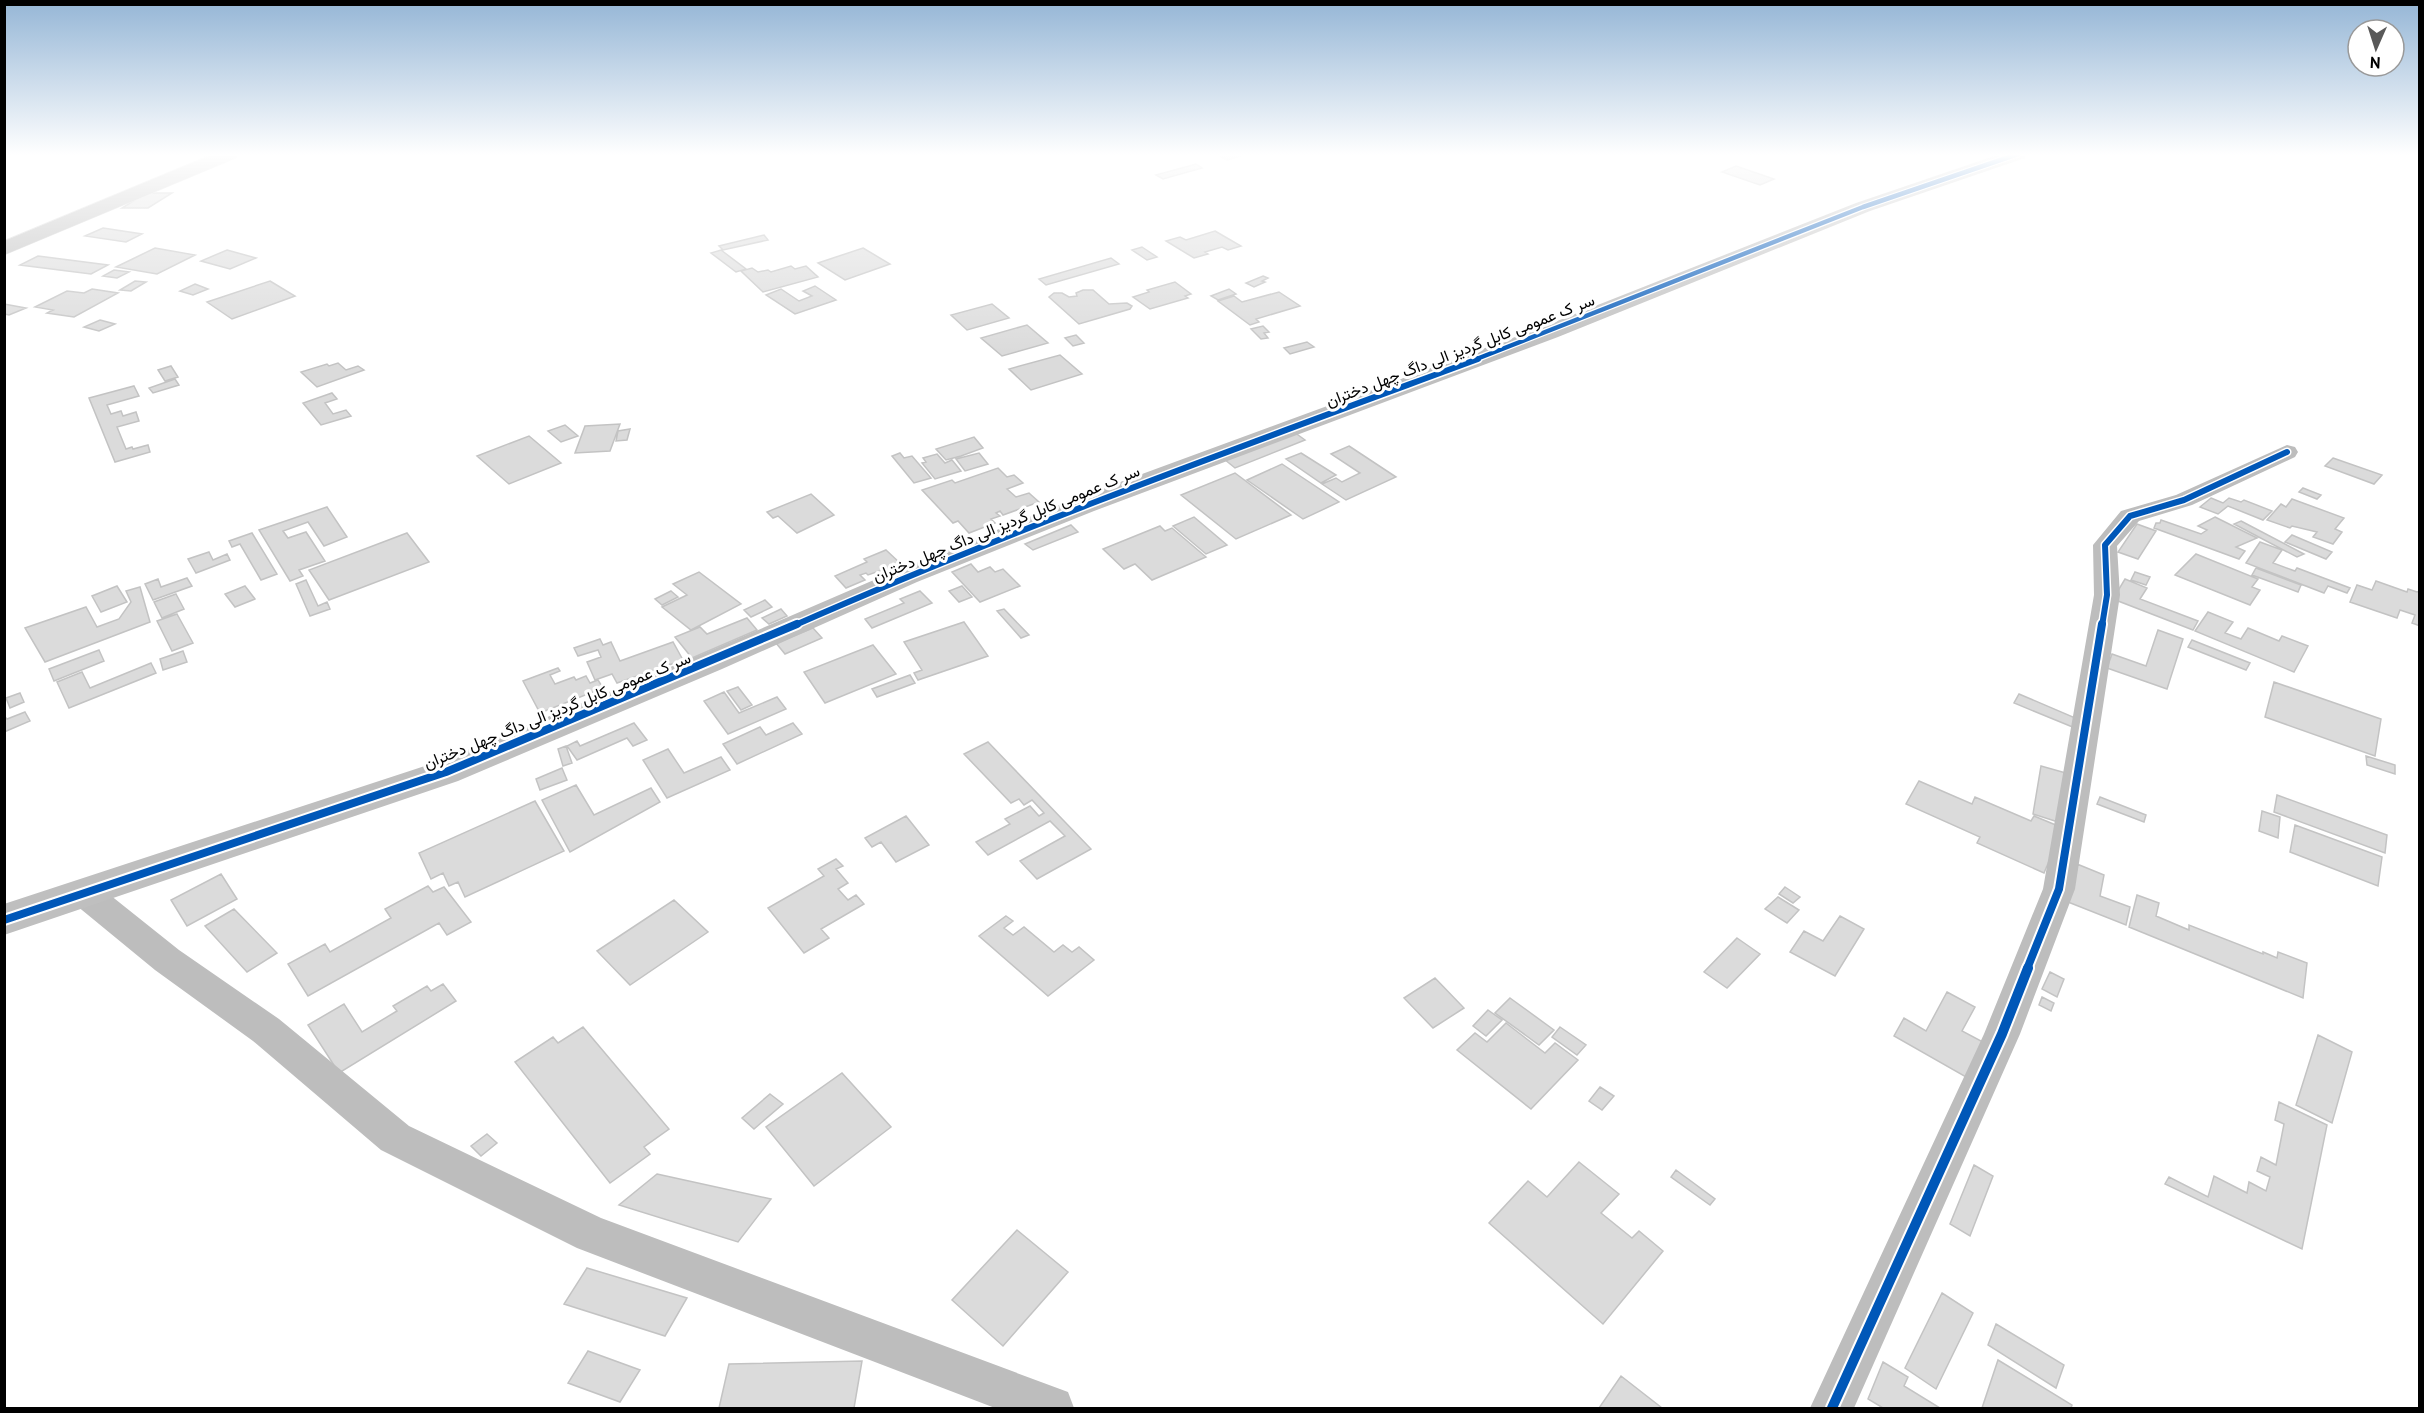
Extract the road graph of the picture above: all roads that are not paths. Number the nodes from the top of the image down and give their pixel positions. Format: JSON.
{"nodes":[{"id":1,"x":28,"y":220,"type":"edge"},
{"id":2,"x":73,"y":220,"type":"edge"},
{"id":3,"x":1831,"y":220,"type":"edge"},
{"id":4,"x":4,"y":230,"type":"edge"},
{"id":5,"x":4,"y":249,"type":"edge"},
{"id":6,"x":2287,"y":452,"type":"dead end"},
{"id":7,"x":83,"y":892,"type":"junction"},
{"id":8,"x":4,"y":920,"type":"edge"},
{"id":9,"x":1052,"y":1408,"type":"edge"},
{"id":10,"x":1832,"y":1408,"type":"edge"}],
"edges":[{"from":1,"to":4,"type":"highway"},
{"from":2,"to":5,"type":"highway"},
{"from":3,"to":7,"type":"street","name":"سر ک عمومی کابل گردیز الی داگ چهل دختران"},
{"from":6,"to":10,"type":"street"},
{"from":7,"to":8,"type":"street","name":"سر ک عمومی کابل گردیز الی داگ چهل دختران"},
{"from":7,"to":9,"type":"street"}]}
